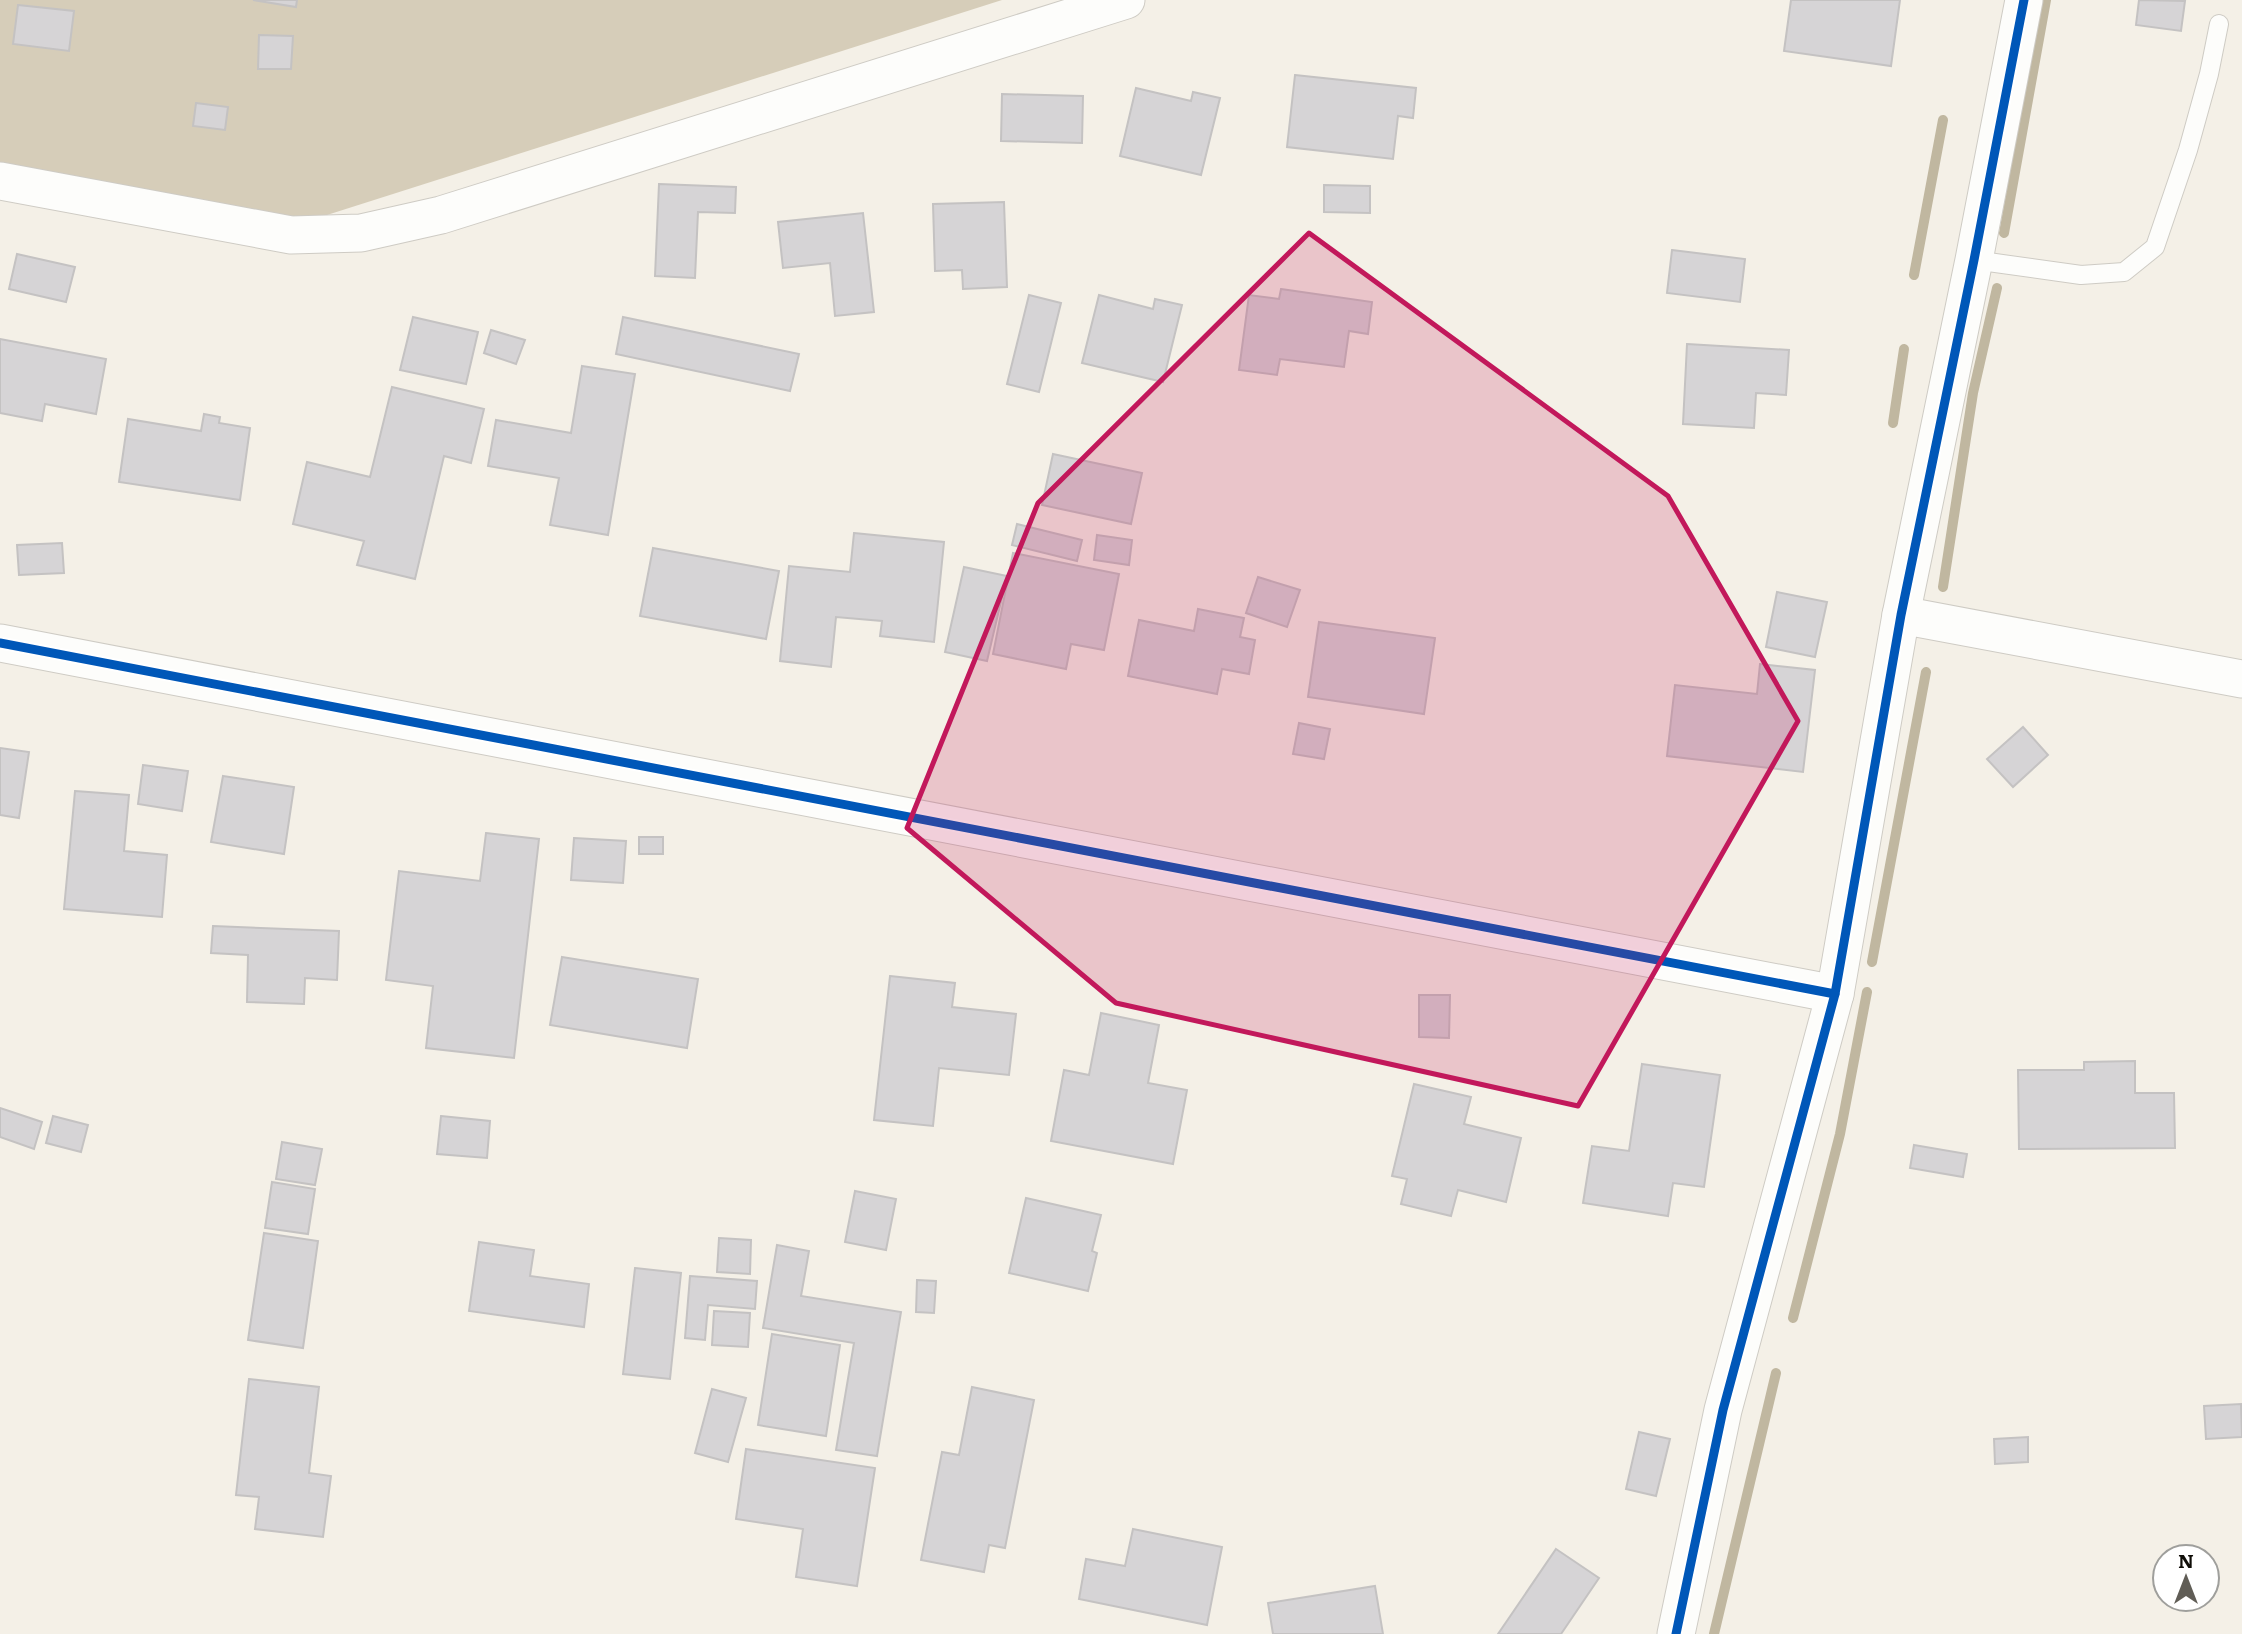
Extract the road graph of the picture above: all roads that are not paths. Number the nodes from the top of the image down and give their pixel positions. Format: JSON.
{"nodes":[{"id":1,"x":1126,"y":0,"type":"edge"},
{"id":2,"x":2024,"y":0,"type":"edge"},
{"id":3,"x":2219,"y":24,"type":"dead end"},
{"id":4,"x":0,"y":181,"type":"edge"},
{"id":5,"x":1974,"y":260,"type":"junction"},
{"id":6,"x":1901,"y":615,"type":"junction"},
{"id":7,"x":0,"y":643,"type":"edge"},
{"id":8,"x":2242,"y":679,"type":"edge"},
{"id":9,"x":1835,"y":994,"type":"junction"},
{"id":10,"x":1676,"y":1634,"type":"edge"}],
"edges":[{"from":1,"to":4,"type":"street"},
{"from":2,"to":5,"type":"street"},
{"from":3,"to":5,"type":"lane"},
{"from":5,"to":6,"type":"street"},
{"from":6,"to":8,"type":"street"},
{"from":6,"to":9,"type":"street"},
{"from":7,"to":9,"type":"street"},
{"from":9,"to":10,"type":"street"}]}
